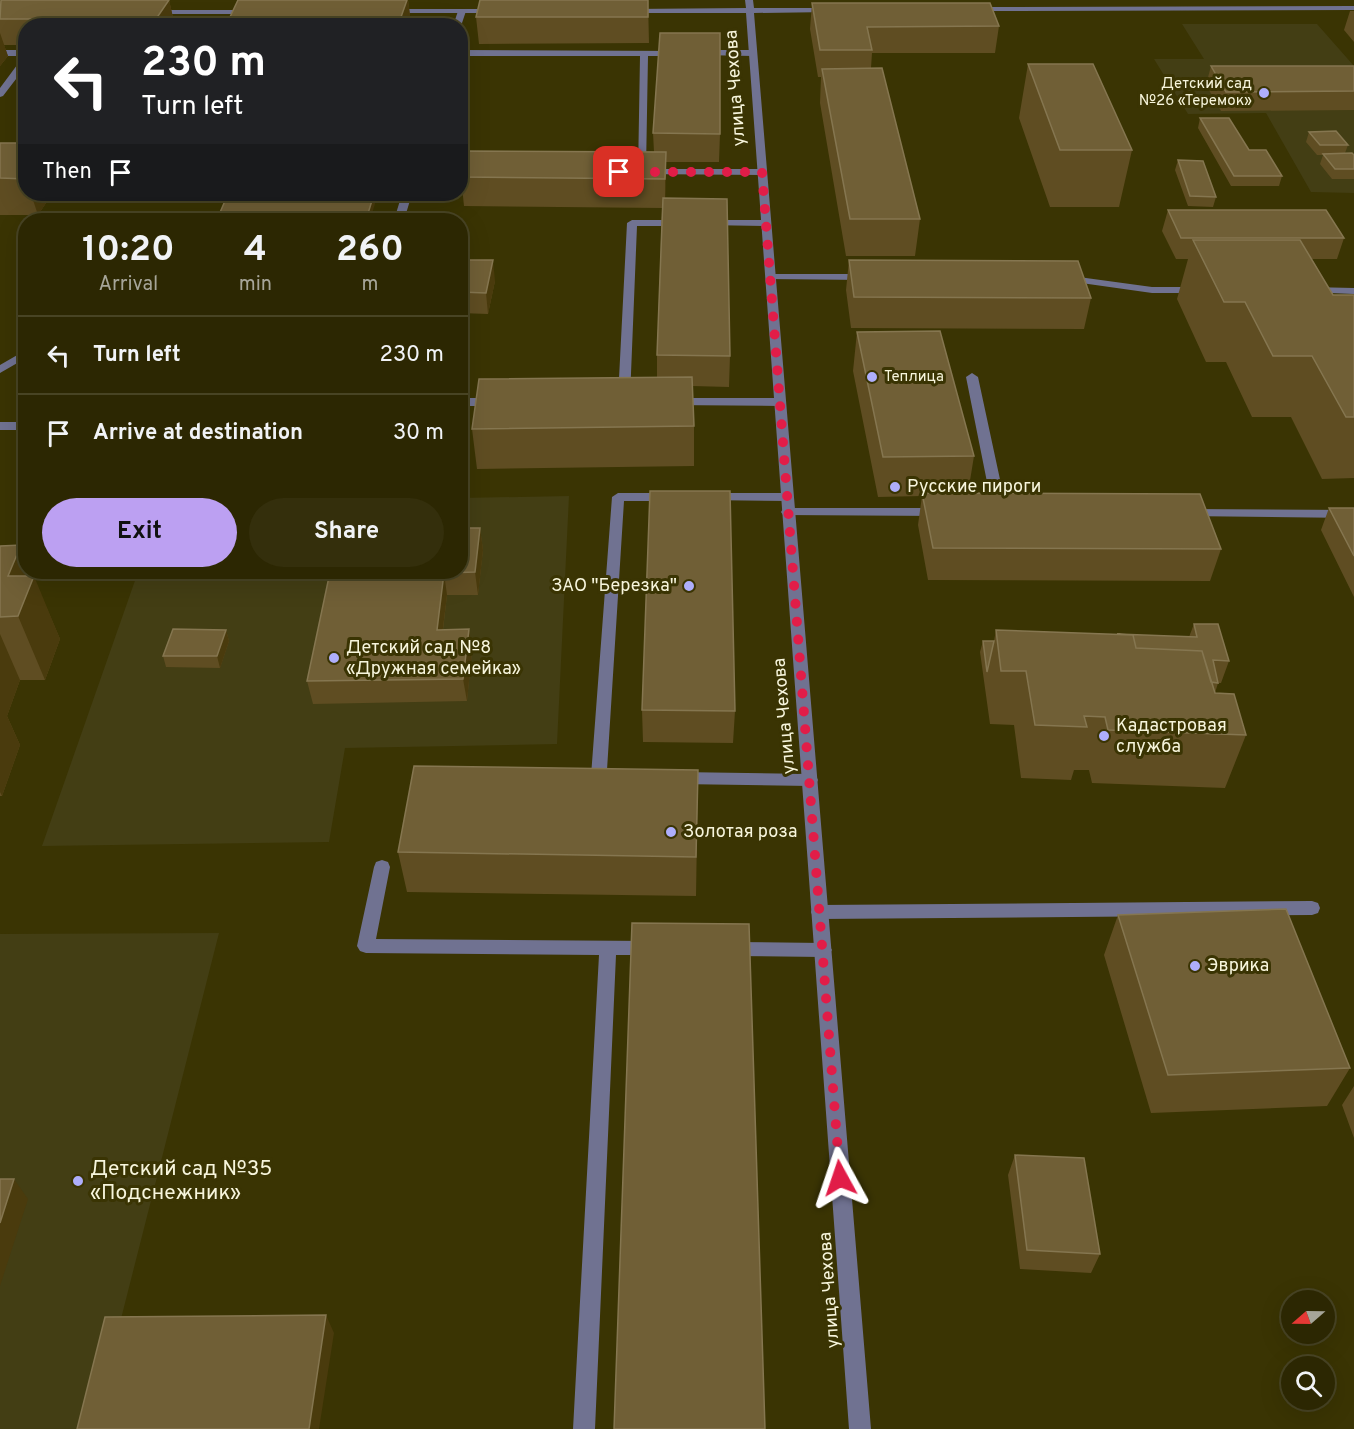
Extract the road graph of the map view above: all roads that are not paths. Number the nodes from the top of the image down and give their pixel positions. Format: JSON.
{"nodes":[{"id":1,"x":749,"y":5,"type":"edge"},
{"id":2,"x":1354,"y":8,"type":"edge"},
{"id":3,"x":960,"y":9,"type":"edge"},
{"id":4,"x":843,"y":10,"type":"edge"},
{"id":5,"x":462,"y":11,"type":"junction"},
{"id":6,"x":508,"y":11,"type":"edge"},
{"id":7,"x":626,"y":11,"type":"edge"},
{"id":8,"x":138,"y":12,"type":"edge"},
{"id":9,"x":259,"y":12,"type":"edge"},
{"id":10,"x":378,"y":12,"type":"edge"},
{"id":11,"x":460,"y":18,"type":"edge"},
{"id":12,"x":0,"y":53,"type":"edge"},
{"id":13,"x":18,"y":53,"type":"edge"},
{"id":14,"x":468,"y":53,"type":"edge"},
{"id":15,"x":644,"y":53,"type":"junction"},
{"id":16,"x":753,"y":53,"type":"junction"},
{"id":17,"x":18,"y":70,"type":"edge"},
{"id":18,"x":0,"y":94,"type":"edge"},
{"id":19,"x":630,"y":172,"type":"edge"},
{"id":20,"x":641,"y":172,"type":"junction"},
{"id":21,"x":762,"y":172,"type":"junction"},
{"id":22,"x":766,"y":222,"type":"junction"},
{"id":23,"x":770,"y":277,"type":"junction"},
{"id":24,"x":877,"y":277,"type":"edge"},
{"id":25,"x":1058,"y":278,"type":"edge"},
{"id":26,"x":1212,"y":290,"type":"edge"},
{"id":27,"x":1295,"y":290,"type":"edge"},
{"id":28,"x":1348,"y":293,"type":"edge"},
{"id":29,"x":18,"y":358,"type":"edge"},
{"id":30,"x":0,"y":370,"type":"edge"},
{"id":31,"x":972,"y":377,"type":"dead end"},
{"id":32,"x":468,"y":402,"type":"edge"},
{"id":33,"x":507,"y":402,"type":"edge"},
{"id":34,"x":624,"y":402,"type":"edge"},
{"id":35,"x":658,"y":402,"type":"edge"},
{"id":36,"x":780,"y":402,"type":"junction"},
{"id":37,"x":0,"y":426,"type":"edge"},
{"id":38,"x":18,"y":426,"type":"edge"},
{"id":39,"x":788,"y":504,"type":"junction"},
{"id":40,"x":954,"y":512,"type":"edge"},
{"id":41,"x":1000,"y":513,"type":"edge"},
{"id":42,"x":1178,"y":513,"type":"edge"},
{"id":43,"x":1354,"y":514,"type":"edge"},
{"id":44,"x":622,"y":777,"type":"edge"},
{"id":45,"x":667,"y":777,"type":"edge"},
{"id":46,"x":810,"y":780,"type":"junction"},
{"id":47,"x":382,"y":867,"type":"dead end"},
{"id":48,"x":1312,"y":908,"type":"dead end"},
{"id":49,"x":819,"y":912,"type":"junction"},
{"id":50,"x":608,"y":948,"type":"junction"},
{"id":51,"x":665,"y":948,"type":"edge"},
{"id":52,"x":711,"y":949,"type":"edge"},
{"id":53,"x":823,"y":950,"type":"junction"},
{"id":54,"x":584,"y":1429,"type":"edge"},
{"id":55,"x":860,"y":1429,"type":"edge"}],
"edges":[{"from":1,"to":4,"type":"street"},
{"from":1,"to":7,"type":"street"},
{"from":1,"to":16,"type":"street","name":"улица Чехова"},
{"from":2,"to":3,"type":"street"},
{"from":5,"to":6,"type":"street"},
{"from":5,"to":10,"type":"street"},
{"from":5,"to":11,"type":"street"},
{"from":8,"to":9,"type":"street"},
{"from":12,"to":13,"type":"street"},
{"from":14,"to":15,"type":"street"},
{"from":15,"to":16,"type":"street"},
{"from":15,"to":20,"type":"street"},
{"from":16,"to":21,"type":"street","name":"улица Чехова"},
{"from":17,"to":18,"type":"street"},
{"from":19,"to":20,"type":"street"},
{"from":20,"to":21,"type":"street"},
{"from":21,"to":22,"type":"street","name":"улица Чехова"},
{"from":22,"to":23,"type":"street","name":"улица Чехова"},
{"from":22,"to":34,"type":"street"},
{"from":23,"to":24,"type":"street"},
{"from":23,"to":36,"type":"street","name":"улица Чехова"},
{"from":25,"to":26,"type":"street"},
{"from":27,"to":28,"type":"street"},
{"from":29,"to":30,"type":"street"},
{"from":31,"to":41,"type":"street"},
{"from":32,"to":33,"type":"street"},
{"from":35,"to":36,"type":"street"},
{"from":36,"to":39,"type":"street","name":"улица Чехова"},
{"from":37,"to":38,"type":"street"},
{"from":39,"to":40,"type":"street"},
{"from":39,"to":44,"type":"street"},
{"from":39,"to":46,"type":"street","name":"улица Чехова"},
{"from":42,"to":43,"type":"street"},
{"from":45,"to":46,"type":"street"},
{"from":46,"to":49,"type":"street","name":"улица Чехова"},
{"from":47,"to":50,"type":"street"},
{"from":48,"to":49,"type":"street"},
{"from":49,"to":53,"type":"street","name":"улица Чехова"},
{"from":50,"to":51,"type":"street"},
{"from":50,"to":54,"type":"street"},
{"from":52,"to":53,"type":"street"},
{"from":53,"to":55,"type":"street","name":"улица Чехова"}]}
